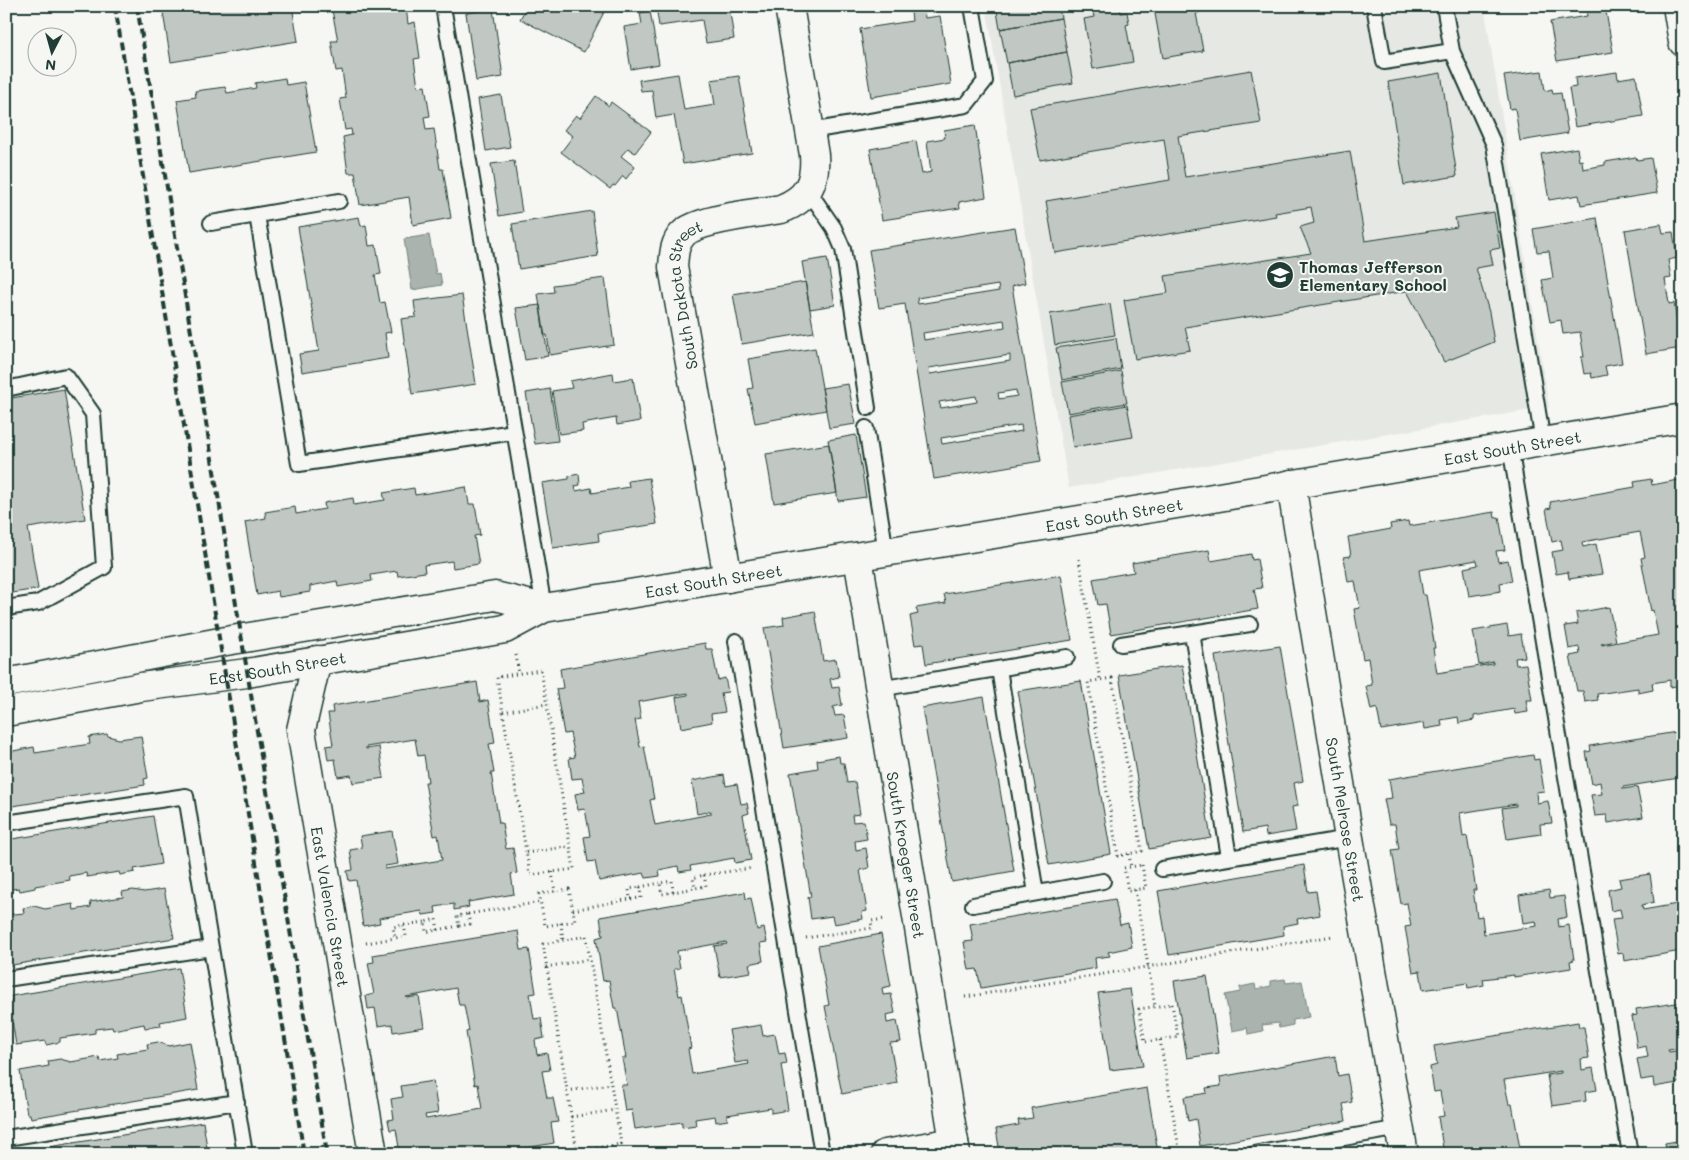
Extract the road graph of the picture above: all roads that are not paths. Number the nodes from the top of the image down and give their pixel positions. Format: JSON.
{"nodes":[{"id":1,"x":443,"y":6,"type":"edge"},
{"id":2,"x":788,"y":6,"type":"edge"},
{"id":3,"x":972,"y":6,"type":"edge"},
{"id":4,"x":1374,"y":6,"type":"edge"},
{"id":5,"x":1444,"y":6,"type":"edge"},
{"id":6,"x":1677,"y":6,"type":"edge"},
{"id":7,"x":1683,"y":42,"type":"edge"},
{"id":8,"x":1452,"y":51,"type":"junction"},
{"id":9,"x":810,"y":131,"type":"junction"},
{"id":10,"x":808,"y":190,"type":"junction"},
{"id":11,"x":339,"y":201,"type":"dead end"},
{"id":12,"x":257,"y":215,"type":"junction"},
{"id":13,"x":211,"y":223,"type":"dead end"},
{"id":14,"x":6,"y":390,"type":"edge"},
{"id":15,"x":868,"y":408,"type":"dead end"},
{"id":16,"x":1683,"y":418,"type":"edge"},
{"id":17,"x":866,"y":428,"type":"dead end"},
{"id":18,"x":514,"y":432,"type":"junction"},
{"id":19,"x":1543,"y":442,"type":"junction"},
{"id":20,"x":1510,"y":447,"type":"junction"},
{"id":21,"x":1291,"y":484,"type":"junction"},
{"id":22,"x":886,"y":552,"type":"junction"},
{"id":23,"x":858,"y":557,"type":"junction"},
{"id":24,"x":728,"y":578,"type":"junction"},
{"id":25,"x":6,"y":608,"type":"edge"},
{"id":26,"x":544,"y":608,"type":"junction"},
{"id":27,"x":1250,"y":624,"type":"dead end"},
{"id":28,"x":1192,"y":633,"type":"junction"},
{"id":29,"x":736,"y":641,"type":"dead end"},
{"id":30,"x":1121,"y":644,"type":"dead end"},
{"id":31,"x":1067,"y":658,"type":"dead end"},
{"id":32,"x":317,"y":660,"type":"junction"},
{"id":33,"x":999,"y":669,"type":"junction"},
{"id":34,"x":6,"y":683,"type":"edge"},
{"id":35,"x":879,"y":689,"type":"junction"},
{"id":36,"x":6,"y":712,"type":"edge"},
{"id":37,"x":6,"y":823,"type":"edge"},
{"id":38,"x":1349,"y":838,"type":"junction"},
{"id":39,"x":1229,"y":857,"type":"junction"},
{"id":40,"x":1162,"y":869,"type":"dead end"},
{"id":41,"x":1103,"y":881,"type":"dead end"},
{"id":42,"x":1036,"y":893,"type":"junction"},
{"id":43,"x":973,"y":905,"type":"dead end"},
{"id":44,"x":211,"y":948,"type":"junction"},
{"id":45,"x":6,"y":979,"type":"edge"},
{"id":46,"x":237,"y":1102,"type":"junction"},
{"id":47,"x":6,"y":1138,"type":"edge"},
{"id":48,"x":1402,"y":1141,"type":"edge"},
{"id":49,"x":955,"y":1148,"type":"edge"},
{"id":50,"x":1279,"y":1152,"type":"edge"},
{"id":51,"x":245,"y":1154,"type":"edge"},
{"id":52,"x":373,"y":1154,"type":"edge"},
{"id":53,"x":822,"y":1154,"type":"edge"},
{"id":54,"x":885,"y":1154,"type":"edge"},
{"id":55,"x":1254,"y":1154,"type":"edge"},
{"id":56,"x":1630,"y":1154,"type":"edge"}],
"edges":[{"from":1,"to":18,"type":"lane"},
{"from":2,"to":9,"type":"street"},
{"from":3,"to":9,"type":"lane"},
{"from":4,"to":8,"type":"lane"},
{"from":5,"to":8,"type":"lane"},
{"from":6,"to":7,"type":"street"},
{"from":8,"to":19,"type":"lane"},
{"from":9,"to":10,"type":"street"},
{"from":10,"to":15,"type":"lane"},
{"from":10,"to":24,"type":"street","name":"South Dakota Street"},
{"from":11,"to":12,"type":"lane"},
{"from":12,"to":13,"type":"lane"},
{"from":12,"to":18,"type":"lane"},
{"from":14,"to":25,"type":"lane"},
{"from":16,"to":19,"type":"street","name":"East South Street"},
{"from":17,"to":22,"type":"lane"},
{"from":18,"to":26,"type":"lane"},
{"from":19,"to":20,"type":"street","name":"East South Street"},
{"from":20,"to":21,"type":"street","name":"East South Street"},
{"from":20,"to":56,"type":"lane"},
{"from":21,"to":22,"type":"street","name":"East South Street"},
{"from":21,"to":38,"type":"street","name":"South Melrose Street"},
{"from":22,"to":23,"type":"street","name":"East South Street"},
{"from":23,"to":24,"type":"street","name":"East South Street"},
{"from":23,"to":35,"type":"street","name":"South Kroeger Street"},
{"from":24,"to":26,"type":"street","name":"East South Street"},
{"from":26,"to":32,"type":"street","name":"East South Street"},
{"from":26,"to":34,"type":"street","name":"East South Street"},
{"from":27,"to":28,"type":"lane"},
{"from":28,"to":30,"type":"lane"},
{"from":28,"to":39,"type":"lane"},
{"from":29,"to":53,"type":"lane"},
{"from":31,"to":33,"type":"lane"},
{"from":32,"to":36,"type":"street","name":"East South Street"},
{"from":32,"to":52,"type":"street","name":"East Valencia Street"},
{"from":33,"to":35,"type":"lane"},
{"from":33,"to":42,"type":"lane"},
{"from":35,"to":49,"type":"street","name":"South Kroeger Street"},
{"from":37,"to":44,"type":"lane"},
{"from":38,"to":39,"type":"lane"},
{"from":38,"to":48,"type":"street","name":"South Melrose Street"},
{"from":39,"to":40,"type":"lane"},
{"from":41,"to":42,"type":"lane"},
{"from":42,"to":43,"type":"lane"},
{"from":44,"to":45,"type":"lane"},
{"from":44,"to":46,"type":"lane"},
{"from":46,"to":47,"type":"lane"},
{"from":46,"to":51,"type":"lane"},
{"from":48,"to":50,"type":"lane"},
{"from":49,"to":54,"type":"street"},
{"from":50,"to":55,"type":"lane"}]}
